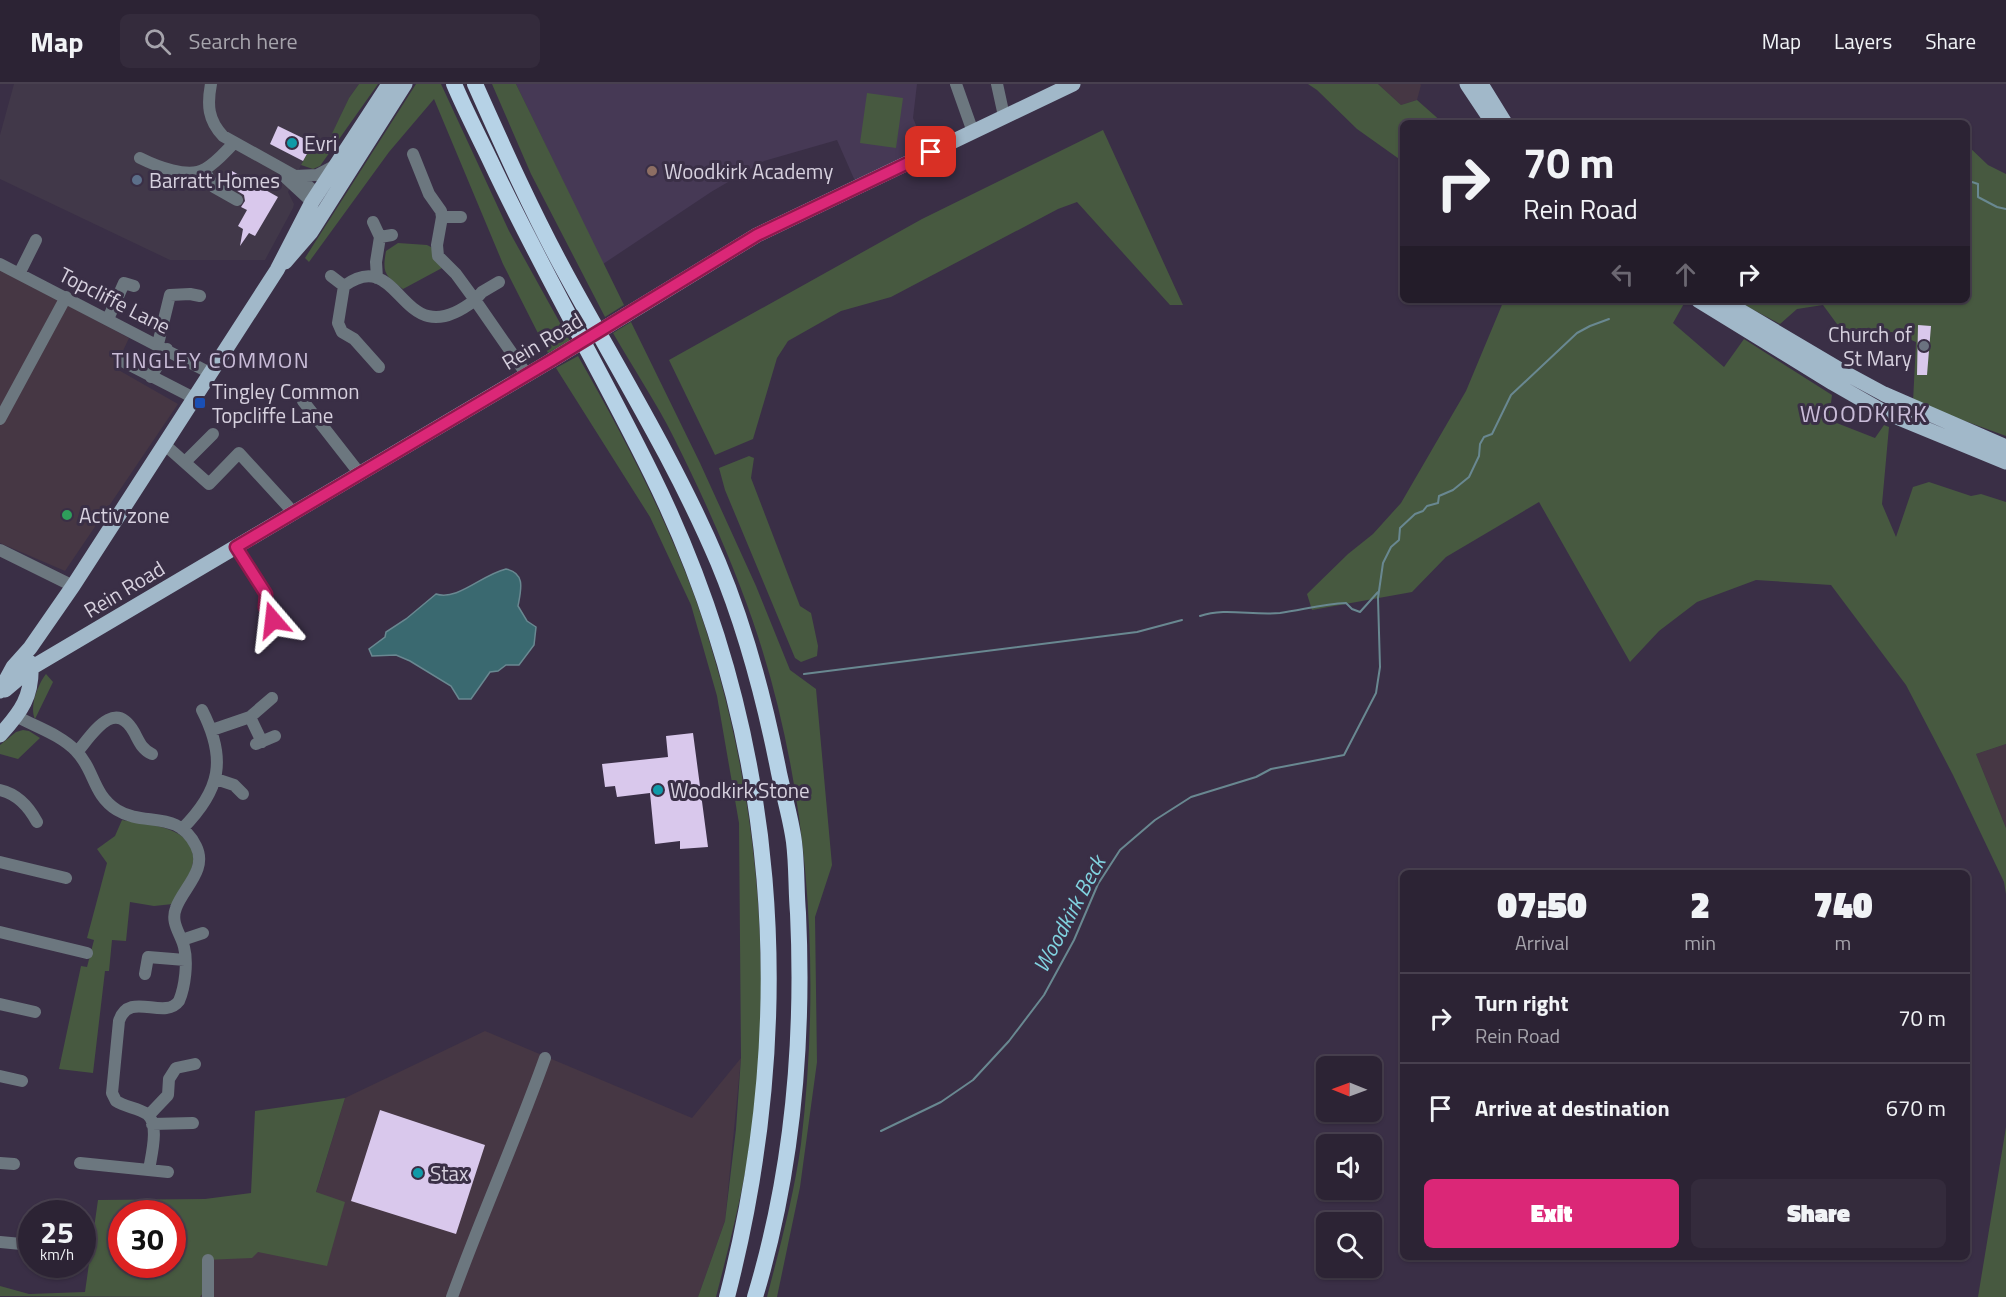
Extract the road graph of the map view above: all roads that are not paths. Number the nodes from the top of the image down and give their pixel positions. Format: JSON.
{"nodes":[{"id":1,"x":211,"y":84,"type":"edge"},
{"id":2,"x":389,"y":84,"type":"edge"},
{"id":3,"x":405,"y":84,"type":"edge"},
{"id":4,"x":454,"y":84,"type":"edge"},
{"id":5,"x":475,"y":84,"type":"edge"},
{"id":6,"x":956,"y":84,"type":"edge"},
{"id":7,"x":997,"y":84,"type":"edge"},
{"id":8,"x":1073,"y":84,"type":"edge"},
{"id":9,"x":1467,"y":84,"type":"edge"},
{"id":10,"x":1481,"y":84,"type":"edge"},
{"id":11,"x":1004,"y":116,"type":"junction"},
{"id":12,"x":1491,"y":120,"type":"edge"},
{"id":13,"x":1503,"y":120,"type":"edge"},
{"id":14,"x":973,"y":132,"type":"junction"},
{"id":15,"x":234,"y":143,"type":"junction"},
{"id":16,"x":411,"y":150,"type":"dead end"},
{"id":17,"x":140,"y":158,"type":"dead end"},
{"id":18,"x":342,"y":168,"type":"junction"},
{"id":19,"x":204,"y":170,"type":"junction"},
{"id":20,"x":294,"y":181,"type":"junction"},
{"id":21,"x":237,"y":200,"type":"dead end"},
{"id":22,"x":319,"y":201,"type":"junction"},
{"id":23,"x":442,"y":217,"type":"junction"},
{"id":24,"x":461,"y":217,"type":"dead end"},
{"id":25,"x":301,"y":221,"type":"junction"},
{"id":26,"x":373,"y":222,"type":"dead end"},
{"id":27,"x":424,"y":238,"type":"dead end"},
{"id":28,"x":438,"y":238,"type":"junction"},
{"id":29,"x":36,"y":240,"type":"dead end"},
{"id":30,"x":0,"y":264,"type":"edge"},
{"id":31,"x":277,"y":270,"type":"junction"},
{"id":32,"x":20,"y":272,"type":"junction"},
{"id":33,"x":331,"y":276,"type":"dead end"},
{"id":34,"x":377,"y":278,"type":"junction"},
{"id":35,"x":499,"y":282,"type":"dead end"},
{"id":36,"x":134,"y":286,"type":"dead end"},
{"id":37,"x":344,"y":286,"type":"junction"},
{"id":38,"x":200,"y":296,"type":"dead end"},
{"id":39,"x":66,"y":297,"type":"junction"},
{"id":40,"x":475,"y":300,"type":"junction"},
{"id":41,"x":1703,"y":303,"type":"edge"},
{"id":42,"x":1727,"y":303,"type":"edge"},
{"id":43,"x":108,"y":319,"type":"junction"},
{"id":44,"x":162,"y":346,"type":"junction"},
{"id":45,"x":120,"y":360,"type":"dead end"},
{"id":46,"x":382,"y":368,"type":"dead end"},
{"id":47,"x":210,"y":373,"type":"junction"},
{"id":48,"x":527,"y":375,"type":"junction"},
{"id":49,"x":151,"y":377,"type":"junction"},
{"id":50,"x":1884,"y":394,"type":"junction"},
{"id":51,"x":194,"y":398,"type":"junction"},
{"id":52,"x":303,"y":401,"type":"dead end"},
{"id":53,"x":1882,"y":411,"type":"junction"},
{"id":54,"x":0,"y":419,"type":"edge"},
{"id":55,"x":213,"y":434,"type":"dead end"},
{"id":56,"x":164,"y":444,"type":"junction"},
{"id":57,"x":2006,"y":447,"type":"edge"},
{"id":58,"x":184,"y":462,"type":"junction"},
{"id":59,"x":2006,"y":462,"type":"edge"},
{"id":60,"x":360,"y":474,"type":"junction"},
{"id":61,"x":294,"y":513,"type":"junction"},
{"id":62,"x":236,"y":547,"type":"junction"},
{"id":63,"x":0,"y":550,"type":"edge"},
{"id":64,"x":73,"y":586,"type":"junction"},
{"id":65,"x":273,"y":620,"type":"dead end"},
{"id":66,"x":30,"y":648,"type":"junction"},
{"id":67,"x":46,"y":660,"type":"junction"},
{"id":68,"x":31,"y":668,"type":"junction"},
{"id":69,"x":4,"y":690,"type":"edge"},
{"id":70,"x":28,"y":698,"type":"junction"},
{"id":71,"x":272,"y":698,"type":"dead end"},
{"id":72,"x":202,"y":710,"type":"dead end"},
{"id":73,"x":18,"y":717,"type":"junction"},
{"id":74,"x":250,"y":717,"type":"junction"},
{"id":75,"x":2,"y":730,"type":"edge"},
{"id":76,"x":212,"y":730,"type":"junction"},
{"id":77,"x":274,"y":736,"type":"dead end"},
{"id":78,"x":77,"y":752,"type":"junction"},
{"id":79,"x":152,"y":754,"type":"dead end"},
{"id":80,"x":216,"y":778,"type":"junction"},
{"id":81,"x":0,"y":790,"type":"edge"},
{"id":82,"x":243,"y":794,"type":"dead end"},
{"id":83,"x":37,"y":822,"type":"dead end"},
{"id":84,"x":182,"y":829,"type":"junction"},
{"id":85,"x":0,"y":862,"type":"edge"},
{"id":86,"x":66,"y":878,"type":"dead end"},
{"id":87,"x":0,"y":933,"type":"edge"},
{"id":88,"x":203,"y":933,"type":"dead end"},
{"id":89,"x":182,"y":940,"type":"junction"},
{"id":90,"x":87,"y":953,"type":"dead end"},
{"id":91,"x":185,"y":960,"type":"junction"},
{"id":92,"x":146,"y":974,"type":"dead end"},
{"id":93,"x":0,"y":1004,"type":"edge"},
{"id":94,"x":35,"y":1012,"type":"dead end"},
{"id":95,"x":545,"y":1058,"type":"dead end"},
{"id":96,"x":195,"y":1064,"type":"dead end"},
{"id":97,"x":0,"y":1076,"type":"edge"},
{"id":98,"x":22,"y":1081,"type":"dead end"},
{"id":99,"x":151,"y":1119,"type":"junction"},
{"id":100,"x":193,"y":1123,"type":"dead end"},
{"id":101,"x":80,"y":1162,"type":"dead end"},
{"id":102,"x":0,"y":1163,"type":"edge"},
{"id":103,"x":14,"y":1164,"type":"dead end"},
{"id":104,"x":149,"y":1170,"type":"junction"},
{"id":105,"x":168,"y":1172,"type":"dead end"},
{"id":106,"x":0,"y":1242,"type":"edge"},
{"id":107,"x":18,"y":1244,"type":"edge"},
{"id":108,"x":208,"y":1260,"type":"dead end"},
{"id":109,"x":208,"y":1297,"type":"edge"},
{"id":110,"x":452,"y":1297,"type":"edge"},
{"id":111,"x":727,"y":1297,"type":"edge"},
{"id":112,"x":755,"y":1297,"type":"edge"}],
"edges":[{"from":1,"to":15,"type":"street"},
{"from":2,"to":18,"type":"main road"},
{"from":3,"to":18,"type":"main road"},
{"from":4,"to":111,"type":"highway"},
{"from":5,"to":112,"type":"highway"},
{"from":6,"to":14,"type":"street"},
{"from":7,"to":11,"type":"street"},
{"from":8,"to":11,"type":"main road","name":"Rein Road"},
{"from":9,"to":12,"type":"main road"},
{"from":10,"to":13,"type":"main road"},
{"from":11,"to":14,"type":"main road","name":"Rein Road"},
{"from":14,"to":48,"type":"main road","name":"Rein Road","bridge":true},
{"from":15,"to":19,"type":"street"},
{"from":15,"to":20,"type":"street"},
{"from":16,"to":23,"type":"street"},
{"from":17,"to":19,"type":"street"},
{"from":18,"to":20,"type":"street"},
{"from":18,"to":22,"type":"main road"},
{"from":19,"to":21,"type":"street"},
{"from":20,"to":22,"type":"street"},
{"from":20,"to":25,"type":"street"},
{"from":22,"to":25,"type":"main road"},
{"from":22,"to":31,"type":"main road"},
{"from":23,"to":24,"type":"street"},
{"from":23,"to":28,"type":"street"},
{"from":25,"to":31,"type":"main road"},
{"from":26,"to":34,"type":"street"},
{"from":27,"to":28,"type":"street"},
{"from":28,"to":40,"type":"street"},
{"from":29,"to":32,"type":"street"},
{"from":30,"to":32,"type":"street","name":"Topcliffe Lane"},
{"from":31,"to":47,"type":"main road"},
{"from":32,"to":39,"type":"street","name":"Topcliffe Lane"},
{"from":33,"to":37,"type":"street"},
{"from":34,"to":37,"type":"street"},
{"from":34,"to":40,"type":"street"},
{"from":35,"to":40,"type":"street"},
{"from":36,"to":43,"type":"street"},
{"from":37,"to":46,"type":"street"},
{"from":38,"to":44,"type":"street"},
{"from":39,"to":43,"type":"street","name":"Topcliffe Lane"},
{"from":39,"to":54,"type":"street"},
{"from":40,"to":48,"type":"street"},
{"from":41,"to":53,"type":"main road"},
{"from":42,"to":50,"type":"main road"},
{"from":43,"to":44,"type":"street","name":"Topcliffe Lane"},
{"from":44,"to":47,"type":"street","name":"Topcliffe Lane"},
{"from":44,"to":49,"type":"street"},
{"from":45,"to":49,"type":"street"},
{"from":47,"to":51,"type":"main road"},
{"from":48,"to":60,"type":"main road","name":"Rein Road"},
{"from":49,"to":51,"type":"street"},
{"from":50,"to":53,"type":"main road"},
{"from":50,"to":57,"type":"main road"},
{"from":51,"to":56,"type":"main road"},
{"from":52,"to":60,"type":"street"},
{"from":53,"to":59,"type":"main road"},
{"from":55,"to":58,"type":"street"},
{"from":56,"to":58,"type":"street"},
{"from":56,"to":64,"type":"main road"},
{"from":58,"to":61,"type":"street"},
{"from":60,"to":61,"type":"main road","name":"Rein Road"},
{"from":61,"to":62,"type":"main road","name":"Rein Road"},
{"from":62,"to":65,"type":"street"},
{"from":62,"to":67,"type":"main road","name":"Rein Road"},
{"from":63,"to":64,"type":"street"},
{"from":64,"to":66,"type":"main road"},
{"from":66,"to":68,"type":"main road"},
{"from":66,"to":69,"type":"main road"},
{"from":67,"to":68,"type":"main road","name":"Rein Road"},
{"from":67,"to":70,"type":"main road"},
{"from":68,"to":69,"type":"main road","name":"Rein Road"},
{"from":68,"to":70,"type":"main road"},
{"from":69,"to":70,"type":"main road"},
{"from":70,"to":73,"type":"main road"},
{"from":71,"to":74,"type":"street"},
{"from":72,"to":76,"type":"street"},
{"from":73,"to":75,"type":"main road"},
{"from":73,"to":78,"type":"street"},
{"from":74,"to":76,"type":"street"},
{"from":74,"to":77,"type":"street"},
{"from":76,"to":80,"type":"street"},
{"from":78,"to":79,"type":"street"},
{"from":78,"to":84,"type":"street"},
{"from":80,"to":82,"type":"street"},
{"from":80,"to":84,"type":"street"},
{"from":81,"to":83,"type":"street"},
{"from":84,"to":89,"type":"street"},
{"from":85,"to":86,"type":"street"},
{"from":87,"to":90,"type":"street"},
{"from":88,"to":89,"type":"street"},
{"from":89,"to":91,"type":"street"},
{"from":91,"to":92,"type":"street"},
{"from":91,"to":99,"type":"street"},
{"from":93,"to":94,"type":"street"},
{"from":95,"to":110,"type":"street"},
{"from":96,"to":99,"type":"street"},
{"from":97,"to":98,"type":"street"},
{"from":99,"to":100,"type":"street"},
{"from":99,"to":104,"type":"street"},
{"from":101,"to":104,"type":"street"},
{"from":102,"to":103,"type":"street"},
{"from":104,"to":105,"type":"street"},
{"from":106,"to":107,"type":"street"},
{"from":108,"to":109,"type":"street"}]}
